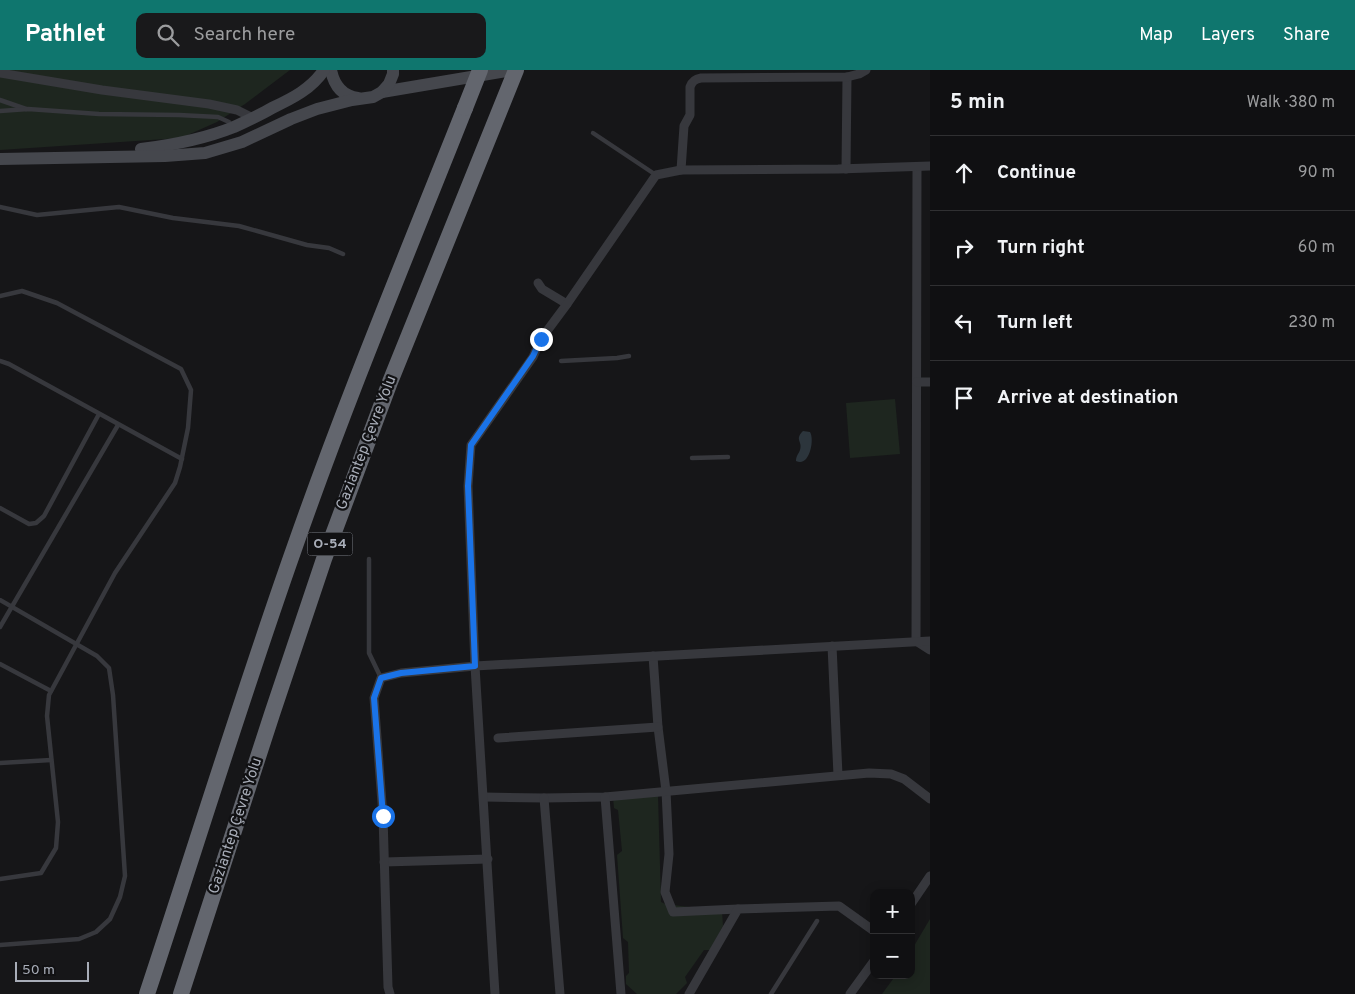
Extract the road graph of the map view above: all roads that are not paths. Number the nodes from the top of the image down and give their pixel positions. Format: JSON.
{"nodes":[{"id":1,"x":324,"y":70,"type":"edge"},
{"id":2,"x":330,"y":70,"type":"edge"},
{"id":3,"x":393,"y":70,"type":"edge"},
{"id":4,"x":480,"y":70,"type":"edge"},
{"id":5,"x":512,"y":70,"type":"edge"},
{"id":6,"x":516,"y":70,"type":"edge"},
{"id":7,"x":866,"y":70,"type":"edge"},
{"id":8,"x":0,"y":73,"type":"edge"},
{"id":9,"x":847,"y":77,"type":"junction"},
{"id":10,"x":382,"y":92,"type":"junction"},
{"id":11,"x":363,"y":99,"type":"junction"},
{"id":12,"x":0,"y":100,"type":"edge"},
{"id":13,"x":28,"y":109,"type":"junction"},
{"id":14,"x":0,"y":112,"type":"edge"},
{"id":15,"x":252,"y":118,"type":"junction"},
{"id":16,"x":233,"y":127,"type":"junction"},
{"id":17,"x":593,"y":133,"type":"dead end"},
{"id":18,"x":79,"y":157,"type":"junction"},
{"id":19,"x":0,"y":159,"type":"edge"},
{"id":20,"x":930,"y":166,"type":"edge"},
{"id":21,"x":917,"y":167,"type":"junction"},
{"id":22,"x":846,"y":169,"type":"junction"},
{"id":23,"x":681,"y":170,"type":"junction"},
{"id":24,"x":656,"y":175,"type":"junction"},
{"id":25,"x":0,"y":206,"type":"edge"},
{"id":26,"x":342,"y":254,"type":"dead end"},
{"id":27,"x":538,"y":283,"type":"dead end"},
{"id":28,"x":0,"y":296,"type":"edge"},
{"id":29,"x":567,"y":304,"type":"junction"},
{"id":30,"x":629,"y":356,"type":"dead end"},
{"id":31,"x":0,"y":361,"type":"edge"},
{"id":32,"x":561,"y":361,"type":"dead end"},
{"id":33,"x":917,"y":382,"type":"junction"},
{"id":34,"x":930,"y":382,"type":"edge"},
{"id":35,"x":99,"y":414,"type":"junction"},
{"id":36,"x":118,"y":425,"type":"junction"},
{"id":37,"x":692,"y":458,"type":"dead end"},
{"id":38,"x":728,"y":458,"type":"dead end"},
{"id":39,"x":182,"y":459,"type":"junction"},
{"id":40,"x":0,"y":508,"type":"edge"},
{"id":41,"x":369,"y":559,"type":"dead end"},
{"id":42,"x":0,"y":600,"type":"edge"},
{"id":43,"x":12,"y":607,"type":"junction"},
{"id":44,"x":0,"y":627,"type":"edge"},
{"id":45,"x":916,"y":641,"type":"junction"},
{"id":46,"x":930,"y":641,"type":"edge"},
{"id":47,"x":76,"y":644,"type":"junction"},
{"id":48,"x":832,"y":646,"type":"junction"},
{"id":49,"x":930,"y":650,"type":"edge"},
{"id":50,"x":653,"y":656,"type":"junction"},
{"id":51,"x":0,"y":664,"type":"edge"},
{"id":52,"x":475,"y":666,"type":"junction"},
{"id":53,"x":381,"y":678,"type":"junction"},
{"id":54,"x":51,"y":691,"type":"junction"},
{"id":55,"x":658,"y":727,"type":"junction"},
{"id":56,"x":498,"y":738,"type":"dead end"},
{"id":57,"x":51,"y":760,"type":"junction"},
{"id":58,"x":0,"y":762,"type":"edge"},
{"id":59,"x":838,"y":775,"type":"junction"},
{"id":60,"x":666,"y":791,"type":"junction"},
{"id":61,"x":484,"y":797,"type":"junction"},
{"id":62,"x":606,"y":797,"type":"junction"},
{"id":63,"x":544,"y":798,"type":"junction"},
{"id":64,"x":930,"y":799,"type":"edge"},
{"id":65,"x":488,"y":859,"type":"junction"},
{"id":66,"x":384,"y":862,"type":"junction"},
{"id":67,"x":930,"y":876,"type":"edge"},
{"id":68,"x":0,"y":878,"type":"edge"},
{"id":69,"x":915,"y":898,"type":"edge"},
{"id":70,"x":738,"y":909,"type":"junction"},
{"id":71,"x":817,"y":921,"type":"dead end"},
{"id":72,"x":870,"y":928,"type":"edge"},
{"id":73,"x":0,"y":945,"type":"edge"},
{"id":74,"x":870,"y":966,"type":"edge"},
{"id":75,"x":147,"y":994,"type":"edge"},
{"id":76,"x":181,"y":994,"type":"edge"},
{"id":77,"x":390,"y":994,"type":"edge"},
{"id":78,"x":495,"y":994,"type":"edge"},
{"id":79,"x":560,"y":994,"type":"edge"},
{"id":80,"x":621,"y":994,"type":"edge"},
{"id":81,"x":688,"y":994,"type":"edge"},
{"id":82,"x":771,"y":994,"type":"edge"},
{"id":83,"x":850,"y":994,"type":"edge"}],
"edges":[{"from":1,"to":15,"type":"main road"},
{"from":2,"to":11,"type":"main road"},
{"from":3,"to":10,"type":"main road"},
{"from":4,"to":75,"type":"highway","name":"Gaziantep Çevre Yolu","number":"O-54","bridge":true},
{"from":5,"to":10,"type":"main road"},
{"from":6,"to":76,"type":"highway","name":"Gaziantep Çevre Yolu","number":"O-54"},
{"from":7,"to":9,"type":"street"},
{"from":8,"to":15,"type":"street"},
{"from":9,"to":22,"type":"street"},
{"from":9,"to":23,"type":"street"},
{"from":10,"to":11,"type":"main road"},
{"from":11,"to":18,"type":"main road"},
{"from":12,"to":13,"type":"lane"},
{"from":13,"to":14,"type":"lane"},
{"from":13,"to":16,"type":"lane"},
{"from":15,"to":16,"type":"main road"},
{"from":16,"to":18,"type":"main road"},
{"from":17,"to":24,"type":"lane"},
{"from":18,"to":19,"type":"main road"},
{"from":20,"to":21,"type":"street"},
{"from":21,"to":22,"type":"street"},
{"from":21,"to":33,"type":"street"},
{"from":22,"to":23,"type":"street"},
{"from":23,"to":24,"type":"street"},
{"from":24,"to":29,"type":"street"},
{"from":25,"to":26,"type":"lane"},
{"from":27,"to":29,"type":"street"},
{"from":28,"to":39,"type":"lane"},
{"from":29,"to":52,"type":"street"},
{"from":30,"to":32,"type":"lane"},
{"from":31,"to":35,"type":"lane"},
{"from":33,"to":34,"type":"street"},
{"from":33,"to":45,"type":"street"},
{"from":35,"to":36,"type":"lane"},
{"from":35,"to":40,"type":"lane"},
{"from":36,"to":39,"type":"lane"},
{"from":36,"to":43,"type":"lane"},
{"from":37,"to":38,"type":"lane"},
{"from":39,"to":47,"type":"lane"},
{"from":41,"to":53,"type":"lane"},
{"from":42,"to":43,"type":"lane"},
{"from":43,"to":44,"type":"lane"},
{"from":43,"to":47,"type":"lane"},
{"from":45,"to":46,"type":"street"},
{"from":45,"to":48,"type":"street"},
{"from":45,"to":49,"type":"street"},
{"from":47,"to":54,"type":"lane"},
{"from":47,"to":73,"type":"lane"},
{"from":48,"to":50,"type":"street"},
{"from":48,"to":59,"type":"street"},
{"from":50,"to":52,"type":"street"},
{"from":50,"to":55,"type":"street"},
{"from":51,"to":54,"type":"lane"},
{"from":52,"to":53,"type":"street"},
{"from":52,"to":61,"type":"street"},
{"from":53,"to":66,"type":"street"},
{"from":54,"to":57,"type":"lane"},
{"from":55,"to":56,"type":"street"},
{"from":55,"to":60,"type":"street"},
{"from":57,"to":58,"type":"lane"},
{"from":57,"to":68,"type":"lane"},
{"from":59,"to":60,"type":"street"},
{"from":59,"to":64,"type":"street"},
{"from":60,"to":62,"type":"street"},
{"from":60,"to":70,"type":"street"},
{"from":61,"to":63,"type":"street"},
{"from":61,"to":65,"type":"street"},
{"from":62,"to":63,"type":"street"},
{"from":62,"to":80,"type":"street"},
{"from":63,"to":79,"type":"street"},
{"from":65,"to":66,"type":"street"},
{"from":65,"to":78,"type":"street"},
{"from":66,"to":77,"type":"street"},
{"from":67,"to":69,"type":"street"},
{"from":70,"to":72,"type":"street"},
{"from":70,"to":81,"type":"street"},
{"from":71,"to":82,"type":"lane"},
{"from":74,"to":83,"type":"street"}]}
